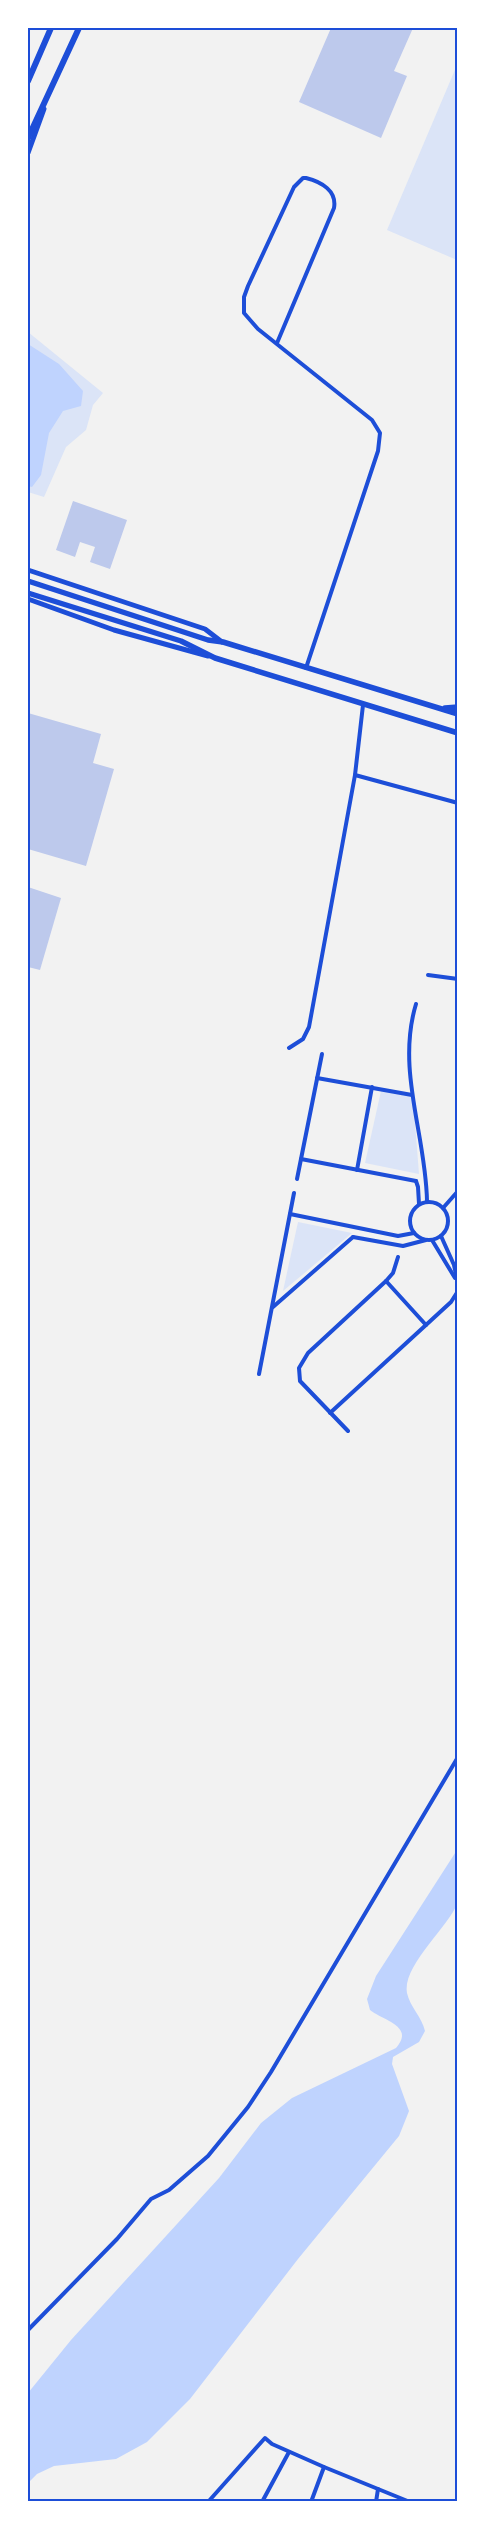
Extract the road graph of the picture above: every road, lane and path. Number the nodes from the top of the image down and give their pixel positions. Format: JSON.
{"nodes":[{"id":1,"x":51,"y":28,"type":"edge"},
{"id":2,"x":79,"y":28,"type":"edge"},
{"id":3,"x":28,"y":81,"type":"edge"},
{"id":4,"x":51,"y":92,"type":"junction"},
{"id":5,"x":28,"y":138,"type":"edge"},
{"id":6,"x":28,"y":153,"type":"edge"},
{"id":7,"x":277,"y":343,"type":"junction"},
{"id":8,"x":28,"y":570,"type":"edge"},
{"id":9,"x":29,"y":581,"type":"edge"},
{"id":10,"x":28,"y":593,"type":"edge"},
{"id":11,"x":28,"y":599,"type":"edge"},
{"id":12,"x":223,"y":642,"type":"junction"},
{"id":13,"x":216,"y":658,"type":"junction"},
{"id":14,"x":306,"y":668,"type":"junction"},
{"id":15,"x":364,"y":705,"type":"junction"},
{"id":16,"x":458,"y":707,"type":"edge"},
{"id":17,"x":441,"y":708,"type":"junction"},
{"id":18,"x":458,"y":714,"type":"edge"},
{"id":19,"x":458,"y":733,"type":"edge"},
{"id":20,"x":355,"y":774,"type":"junction"},
{"id":21,"x":458,"y":803,"type":"edge"},
{"id":22,"x":428,"y":975,"type":"dead end"},
{"id":23,"x":458,"y":979,"type":"edge"},
{"id":24,"x":416,"y":1004,"type":"dead end"},
{"id":25,"x":289,"y":1048,"type":"dead end"},
{"id":26,"x":322,"y":1054,"type":"dead end"},
{"id":27,"x":317,"y":1078,"type":"junction"},
{"id":28,"x":372,"y":1087,"type":"junction"},
{"id":29,"x":412,"y":1095,"type":"junction"},
{"id":30,"x":301,"y":1159,"type":"junction"},
{"id":31,"x":357,"y":1170,"type":"junction"},
{"id":32,"x":424,"y":1178,"type":"junction"},
{"id":33,"x":297,"y":1179,"type":"dead end"},
{"id":34,"x":416,"y":1181,"type":"junction"},
{"id":35,"x":458,"y":1191,"type":"edge"},
{"id":36,"x":294,"y":1193,"type":"dead end"},
{"id":37,"x":427,"y":1201,"type":"junction"},
{"id":38,"x":419,"y":1204,"type":"junction"},
{"id":39,"x":443,"y":1208,"type":"junction"},
{"id":40,"x":290,"y":1214,"type":"junction"},
{"id":41,"x":354,"y":1228,"type":"junction"},
{"id":42,"x":414,"y":1233,"type":"junction"},
{"id":43,"x":441,"y":1236,"type":"junction"},
{"id":44,"x":353,"y":1237,"type":"junction"},
{"id":45,"x":426,"y":1240,"type":"junction"},
{"id":46,"x":432,"y":1240,"type":"junction"},
{"id":47,"x":398,"y":1257,"type":"dead end"},
{"id":48,"x":386,"y":1281,"type":"junction"},
{"id":49,"x":457,"y":1282,"type":"edge"},
{"id":50,"x":458,"y":1291,"type":"edge"},
{"id":51,"x":273,"y":1307,"type":"junction"},
{"id":52,"x":426,"y":1325,"type":"junction"},
{"id":53,"x":259,"y":1374,"type":"dead end"},
{"id":54,"x":330,"y":1413,"type":"junction"},
{"id":55,"x":348,"y":1431,"type":"dead end"},
{"id":56,"x":458,"y":1757,"type":"edge"},
{"id":57,"x":28,"y":2330,"type":"edge"},
{"id":58,"x":289,"y":2452,"type":"junction"},
{"id":59,"x":324,"y":2467,"type":"junction"},
{"id":60,"x":378,"y":2489,"type":"junction"},
{"id":61,"x":208,"y":2502,"type":"edge"},
{"id":62,"x":262,"y":2502,"type":"edge"},
{"id":63,"x":311,"y":2502,"type":"edge"},
{"id":64,"x":376,"y":2502,"type":"edge"},
{"id":65,"x":410,"y":2502,"type":"edge"}],
"edges":[{"from":1,"to":3,"type":"highway"},
{"from":2,"to":4,"type":"highway"},
{"from":4,"to":5,"type":"highway"},
{"from":4,"to":6,"type":"street"},
{"from":7,"to":7,"type":"street"},
{"from":7,"to":14,"type":"street"},
{"from":8,"to":12,"type":"street"},
{"from":9,"to":12,"type":"main road"},
{"from":10,"to":13,"type":"main road"},
{"from":11,"to":13,"type":"street"},
{"from":12,"to":14,"type":"main road"},
{"from":13,"to":15,"type":"main road"},
{"from":14,"to":17,"type":"main road"},
{"from":15,"to":19,"type":"main road"},
{"from":15,"to":20,"type":"street"},
{"from":16,"to":17,"type":"main road"},
{"from":17,"to":18,"type":"main road"},
{"from":20,"to":21,"type":"street"},
{"from":20,"to":25,"type":"street"},
{"from":22,"to":23,"type":"street"},
{"from":24,"to":29,"type":"street"},
{"from":26,"to":27,"type":"street"},
{"from":27,"to":28,"type":"street"},
{"from":27,"to":30,"type":"street"},
{"from":28,"to":29,"type":"street"},
{"from":28,"to":31,"type":"street"},
{"from":29,"to":32,"type":"street"},
{"from":30,"to":31,"type":"street"},
{"from":30,"to":33,"type":"street"},
{"from":31,"to":34,"type":"street"},
{"from":32,"to":34,"type":"street"},
{"from":32,"to":37,"type":"street"},
{"from":34,"to":38,"type":"street"},
{"from":35,"to":39,"type":"street"},
{"from":36,"to":40,"type":"street"},
{"from":37,"to":38,"type":"street"},
{"from":37,"to":39,"type":"street"},
{"from":38,"to":42,"type":"street"},
{"from":39,"to":43,"type":"street"},
{"from":40,"to":41,"type":"street"},
{"from":40,"to":51,"type":"street"},
{"from":41,"to":42,"type":"street"},
{"from":41,"to":44,"type":"street"},
{"from":42,"to":45,"type":"street"},
{"from":43,"to":46,"type":"street"},
{"from":43,"to":49,"type":"street"},
{"from":44,"to":45,"type":"street"},
{"from":44,"to":51,"type":"street"},
{"from":45,"to":46,"type":"street"},
{"from":46,"to":49,"type":"street"},
{"from":47,"to":48,"type":"street"},
{"from":48,"to":52,"type":"street"},
{"from":48,"to":54,"type":"street"},
{"from":50,"to":52,"type":"street"},
{"from":51,"to":53,"type":"street"},
{"from":52,"to":54,"type":"street"},
{"from":54,"to":55,"type":"street"},
{"from":56,"to":57,"type":"street"},
{"from":58,"to":59,"type":"street"},
{"from":58,"to":61,"type":"street"},
{"from":58,"to":62,"type":"street"},
{"from":59,"to":60,"type":"street"},
{"from":59,"to":63,"type":"street"},
{"from":60,"to":64,"type":"street"},
{"from":60,"to":65,"type":"street"}]}
